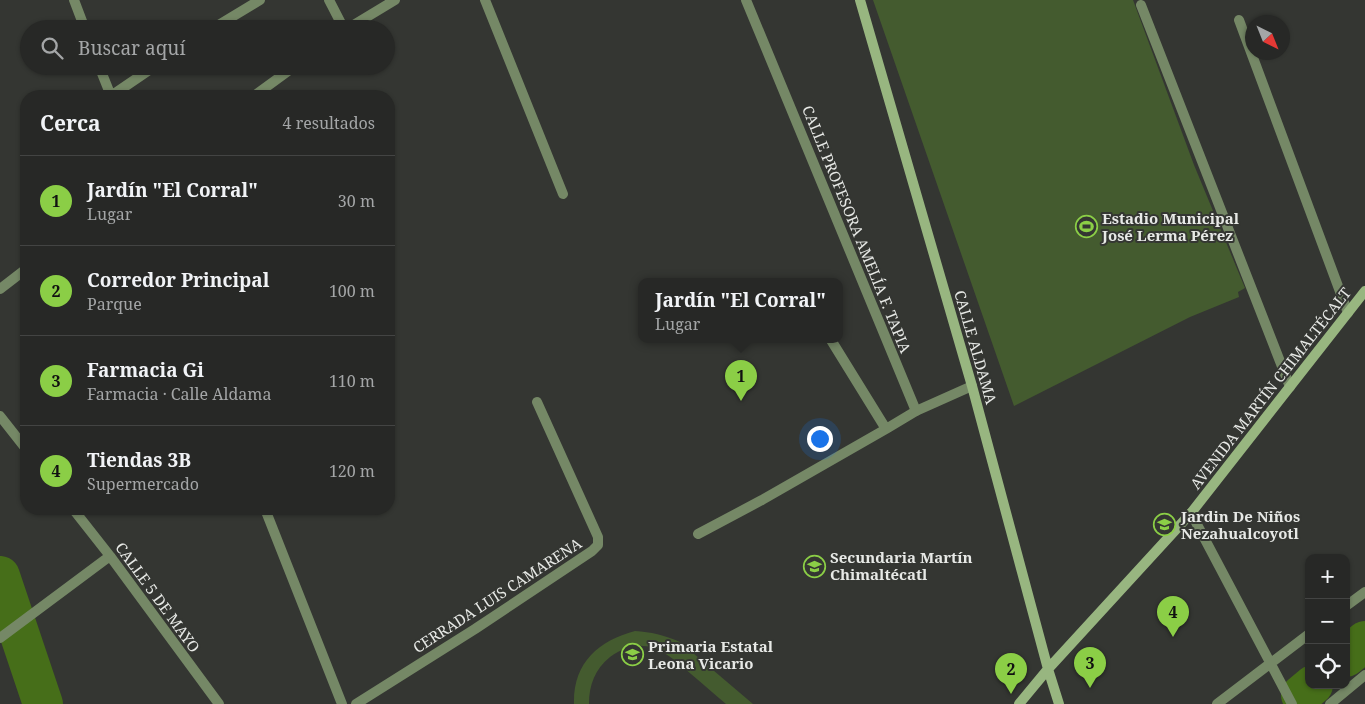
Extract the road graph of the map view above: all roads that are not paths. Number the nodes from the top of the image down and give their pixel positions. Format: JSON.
{"nodes":[{"id":1,"x":74,"y":0,"type":"edge"},
{"id":2,"x":260,"y":0,"type":"edge"},
{"id":3,"x":329,"y":0,"type":"edge"},
{"id":4,"x":395,"y":0,"type":"edge"},
{"id":5,"x":485,"y":0,"type":"edge"},
{"id":6,"x":746,"y":0,"type":"edge"},
{"id":7,"x":860,"y":0,"type":"edge"},
{"id":8,"x":1141,"y":5,"type":"dead end"},
{"id":9,"x":82,"y":20,"type":"edge"},
{"id":10,"x":227,"y":20,"type":"edge"},
{"id":11,"x":340,"y":20,"type":"edge"},
{"id":12,"x":361,"y":20,"type":"edge"},
{"id":13,"x":1238,"y":20,"type":"dead end"},
{"id":14,"x":103,"y":75,"type":"edge"},
{"id":15,"x":142,"y":75,"type":"edge"},
{"id":16,"x":283,"y":75,"type":"edge"},
{"id":17,"x":109,"y":90,"type":"edge"},
{"id":18,"x":120,"y":90,"type":"edge"},
{"id":19,"x":262,"y":90,"type":"edge"},
{"id":20,"x":563,"y":194,"type":"dead end"},
{"id":21,"x":20,"y":274,"type":"edge"},
{"id":22,"x":0,"y":290,"type":"edge"},
{"id":23,"x":1365,"y":291,"type":"edge"},
{"id":24,"x":1348,"y":312,"type":"junction"},
{"id":25,"x":833,"y":343,"type":"edge"},
{"id":26,"x":972,"y":386,"type":"junction"},
{"id":27,"x":1290,"y":387,"type":"junction"},
{"id":28,"x":536,"y":402,"type":"dead end"},
{"id":29,"x":916,"y":412,"type":"junction"},
{"id":30,"x":0,"y":416,"type":"edge"},
{"id":31,"x":886,"y":429,"type":"junction"},
{"id":32,"x":20,"y":441,"type":"edge"},
{"id":33,"x":1192,"y":513,"type":"junction"},
{"id":34,"x":78,"y":515,"type":"edge"},
{"id":35,"x":267,"y":515,"type":"edge"},
{"id":36,"x":698,"y":534,"type":"dead end"},
{"id":37,"x":110,"y":556,"type":"junction"},
{"id":38,"x":1365,"y":592,"type":"edge"},
{"id":39,"x":1350,"y":603,"type":"edge"},
{"id":40,"x":1305,"y":637,"type":"edge"},
{"id":41,"x":0,"y":638,"type":"edge"},
{"id":42,"x":1271,"y":662,"type":"junction"},
{"id":43,"x":1048,"y":669,"type":"junction"},
{"id":44,"x":1365,"y":675,"type":"edge"},
{"id":45,"x":219,"y":704,"type":"edge"},
{"id":46,"x":342,"y":704,"type":"edge"},
{"id":47,"x":356,"y":704,"type":"edge"},
{"id":48,"x":1019,"y":704,"type":"edge"},
{"id":49,"x":1059,"y":704,"type":"edge"},
{"id":50,"x":1217,"y":704,"type":"edge"},
{"id":51,"x":1292,"y":704,"type":"edge"},
{"id":52,"x":1330,"y":704,"type":"edge"}],
"edges":[{"from":1,"to":9,"type":"street"},
{"from":2,"to":10,"type":"street"},
{"from":3,"to":11,"type":"street"},
{"from":4,"to":12,"type":"street"},
{"from":5,"to":20,"type":"street"},
{"from":6,"to":29,"type":"street","name":"CALLE PROFESORA AMELÍA F. TAPIA"},
{"from":7,"to":26,"type":"main road","name":"CALLE ALDAMA"},
{"from":8,"to":27,"type":"street"},
{"from":13,"to":24,"type":"street"},
{"from":14,"to":17,"type":"street"},
{"from":15,"to":18,"type":"street"},
{"from":16,"to":19,"type":"street"},
{"from":21,"to":22,"type":"street"},
{"from":23,"to":24,"type":"main road","name":"AVENIDA MARTÍN CHIMALTÉCALT"},
{"from":24,"to":27,"type":"main road","name":"AVENIDA MARTÍN CHIMALTÉCALT"},
{"from":25,"to":31,"type":"street"},
{"from":26,"to":29,"type":"street"},
{"from":26,"to":43,"type":"main road","name":"CALLE ALDAMA"},
{"from":27,"to":33,"type":"main road","name":"AVENIDA MARTÍN CHIMALTÉCALT"},
{"from":28,"to":47,"type":"street","name":"CERRADA LUIS CAMARENA"},
{"from":29,"to":31,"type":"street"},
{"from":30,"to":32,"type":"street"},
{"from":31,"to":36,"type":"street"},
{"from":33,"to":42,"type":"street"},
{"from":33,"to":43,"type":"main road","name":"AVENIDA MARTÍN CHIMALTÉCALT"},
{"from":34,"to":37,"type":"street","name":"CALLE 5 DE MAYO"},
{"from":35,"to":46,"type":"street"},
{"from":37,"to":41,"type":"street"},
{"from":37,"to":45,"type":"street","name":"CALLE 5 DE MAYO"},
{"from":38,"to":39,"type":"street"},
{"from":40,"to":42,"type":"street"},
{"from":42,"to":50,"type":"street"},
{"from":42,"to":51,"type":"street"},
{"from":43,"to":48,"type":"main road","name":"AVENIDA MARTÍN CHIMALTÉCALT"},
{"from":43,"to":49,"type":"main road","name":"CALLE ALDAMA"},
{"from":44,"to":52,"type":"street"}]}
